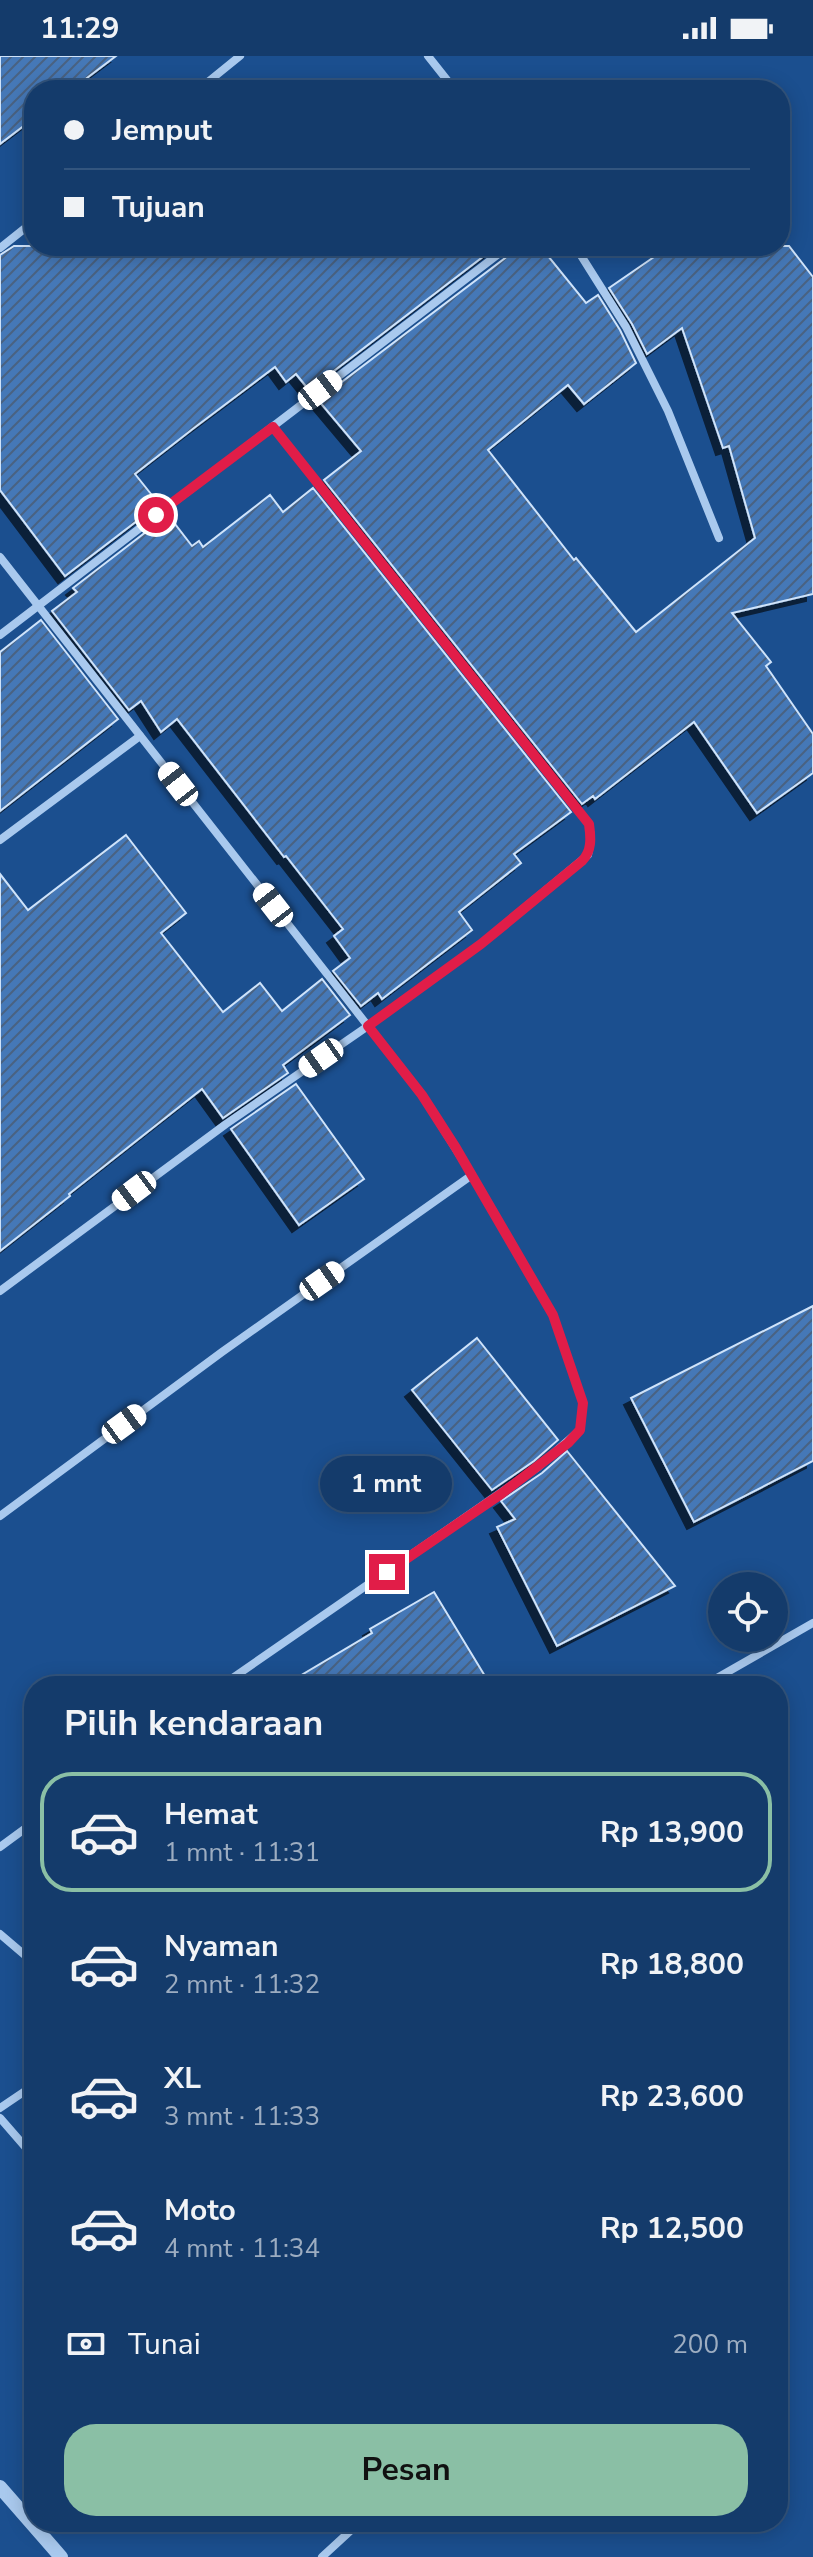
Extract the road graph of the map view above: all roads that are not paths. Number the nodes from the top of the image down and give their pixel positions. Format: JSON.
{"nodes":[{"id":1,"x":240,"y":56,"type":"edge"},
{"id":2,"x":428,"y":56,"type":"edge"},
{"id":3,"x":210,"y":80,"type":"edge"},
{"id":4,"x":447,"y":80,"type":"edge"},
{"id":5,"x":24,"y":229,"type":"edge"},
{"id":6,"x":0,"y":248,"type":"edge"},
{"id":7,"x":496,"y":256,"type":"edge"},
{"id":8,"x":581,"y":256,"type":"edge"},
{"id":9,"x":273,"y":427,"type":"junction"},
{"id":10,"x":719,"y":538,"type":"dead end"},
{"id":11,"x":0,"y":557,"type":"edge"},
{"id":12,"x":39,"y":604,"type":"junction"},
{"id":13,"x":0,"y":635,"type":"edge"},
{"id":14,"x":140,"y":736,"type":"junction"},
{"id":15,"x":0,"y":840,"type":"edge"},
{"id":16,"x":368,"y":1026,"type":"junction"},
{"id":17,"x":472,"y":1175,"type":"junction"},
{"id":18,"x":0,"y":1291,"type":"edge"},
{"id":19,"x":0,"y":1516,"type":"edge"},
{"id":20,"x":813,"y":1623,"type":"edge"},
{"id":21,"x":236,"y":1676,"type":"edge"},
{"id":22,"x":720,"y":1676,"type":"edge"},
{"id":23,"x":24,"y":1829,"type":"edge"},
{"id":24,"x":0,"y":1847,"type":"edge"},
{"id":25,"x":0,"y":1934,"type":"edge"},
{"id":26,"x":24,"y":1954,"type":"edge"},
{"id":27,"x":24,"y":2092,"type":"edge"},
{"id":28,"x":0,"y":2108,"type":"edge"},
{"id":29,"x":0,"y":2118,"type":"edge"},
{"id":30,"x":24,"y":2146,"type":"edge"},
{"id":31,"x":0,"y":2487,"type":"edge"},
{"id":32,"x":24,"y":2515,"type":"edge"},
{"id":33,"x":39,"y":2532,"type":"edge"},
{"id":34,"x":349,"y":2532,"type":"edge"},
{"id":35,"x":61,"y":2557,"type":"edge"},
{"id":36,"x":322,"y":2557,"type":"edge"}],
"edges":[{"from":1,"to":3,"type":"street"},
{"from":2,"to":4,"type":"street"},
{"from":5,"to":6,"type":"street"},
{"from":7,"to":9,"type":"street"},
{"from":8,"to":10,"type":"street"},
{"from":9,"to":12,"type":"street"},
{"from":9,"to":16,"type":"street"},
{"from":11,"to":12,"type":"street"},
{"from":12,"to":13,"type":"street"},
{"from":12,"to":14,"type":"street"},
{"from":14,"to":15,"type":"street"},
{"from":14,"to":16,"type":"street"},
{"from":16,"to":17,"type":"street"},
{"from":16,"to":18,"type":"street"},
{"from":17,"to":19,"type":"street"},
{"from":17,"to":21,"type":"street"},
{"from":20,"to":22,"type":"street"},
{"from":23,"to":24,"type":"street"},
{"from":25,"to":26,"type":"street"},
{"from":27,"to":28,"type":"street"},
{"from":29,"to":30,"type":"street"},
{"from":31,"to":32,"type":"street"},
{"from":33,"to":35,"type":"street"},
{"from":34,"to":36,"type":"street"}]}
